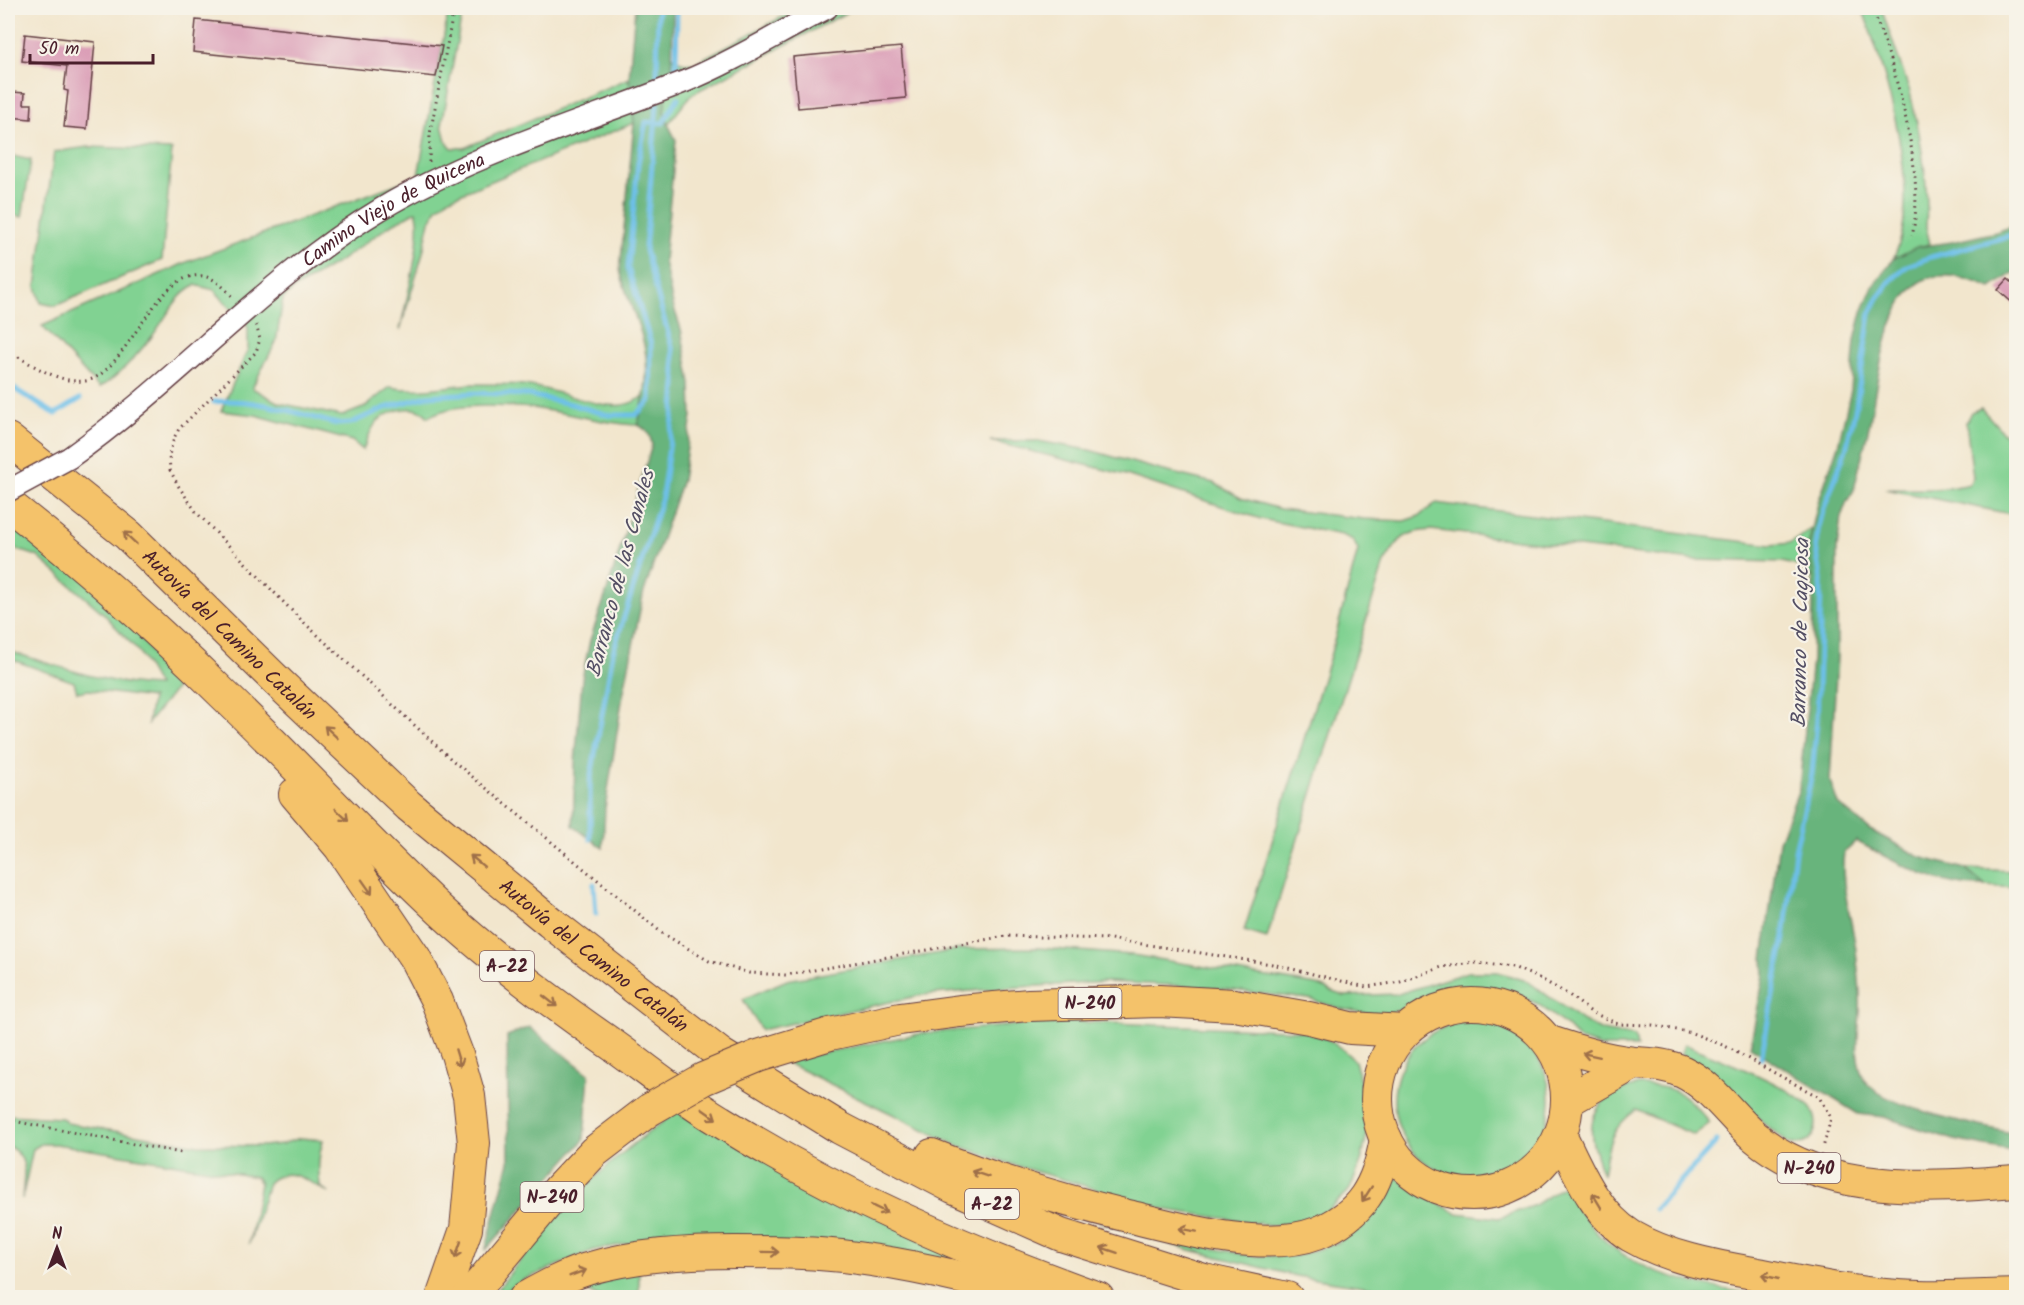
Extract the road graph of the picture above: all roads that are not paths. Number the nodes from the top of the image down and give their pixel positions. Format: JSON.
{"nodes":[{"id":1,"x":827,"y":8,"type":"edge"},
{"id":2,"x":8,"y":440,"type":"edge"},
{"id":3,"x":8,"y":490,"type":"edge"},
{"id":4,"x":8,"y":504,"type":"edge"},
{"id":5,"x":8,"y":512,"type":"edge"},
{"id":6,"x":1350,"y":1028,"type":"junction"},
{"id":7,"x":1405,"y":1031,"type":"junction"},
{"id":8,"x":1550,"y":1042,"type":"junction"},
{"id":9,"x":720,"y":1054,"type":"junction"},
{"id":10,"x":1634,"y":1063,"type":"junction"},
{"id":11,"x":1382,"y":1069,"type":"junction"},
{"id":12,"x":1567,"y":1101,"type":"junction"},
{"id":13,"x":1561,"y":1136,"type":"junction"},
{"id":14,"x":1386,"y":1139,"type":"junction"},
{"id":15,"x":2016,"y":1181,"type":"edge"},
{"id":16,"x":2016,"y":1295,"type":"edge"},
{"id":17,"x":441,"y":1298,"type":"edge"},
{"id":18,"x":468,"y":1298,"type":"edge"},
{"id":19,"x":525,"y":1298,"type":"edge"},
{"id":20,"x":1039,"y":1298,"type":"edge"},
{"id":21,"x":1098,"y":1298,"type":"edge"},
{"id":22,"x":1287,"y":1298,"type":"edge"}],
"edges":[{"from":1,"to":3,"type":"street","name":"Camino Viejo de Quicena","bridge":true},
{"from":9,"to":2,"type":"highway","name":"Autovía del Camino Catalán","number":"A-22","one_way":true},
{"from":4,"to":21,"type":"highway","number":"A-22","one_way":true},
{"from":5,"to":17,"type":"highway","one_way":true},
{"from":6,"to":7,"type":"highway","number":"N-240"},
{"from":6,"to":11,"type":"highway"},
{"from":6,"to":18,"type":"highway","number":"N-240","bridge":true},
{"from":7,"to":8,"type":"highway","number":"N-240"},
{"from":7,"to":11,"type":"highway","number":"N-240"},
{"from":10,"to":8,"type":"highway","number":"N-240","one_way":true},
{"from":8,"to":12,"type":"highway","number":"N-240"},
{"from":14,"to":9,"type":"highway","one_way":true},
{"from":22,"to":9,"type":"highway","name":"Autovía del Camino Catalán","number":"A-22","one_way":true},
{"from":10,"to":12,"type":"highway"},
{"from":10,"to":15,"type":"highway","number":"N-240"},
{"from":11,"to":14,"type":"highway","number":"N-240"},
{"from":12,"to":13,"type":"highway","number":"N-240"},
{"from":13,"to":14,"type":"highway","number":"N-240"},
{"from":16,"to":13,"type":"highway","one_way":true},
{"from":19,"to":20,"type":"highway","one_way":true}]}
